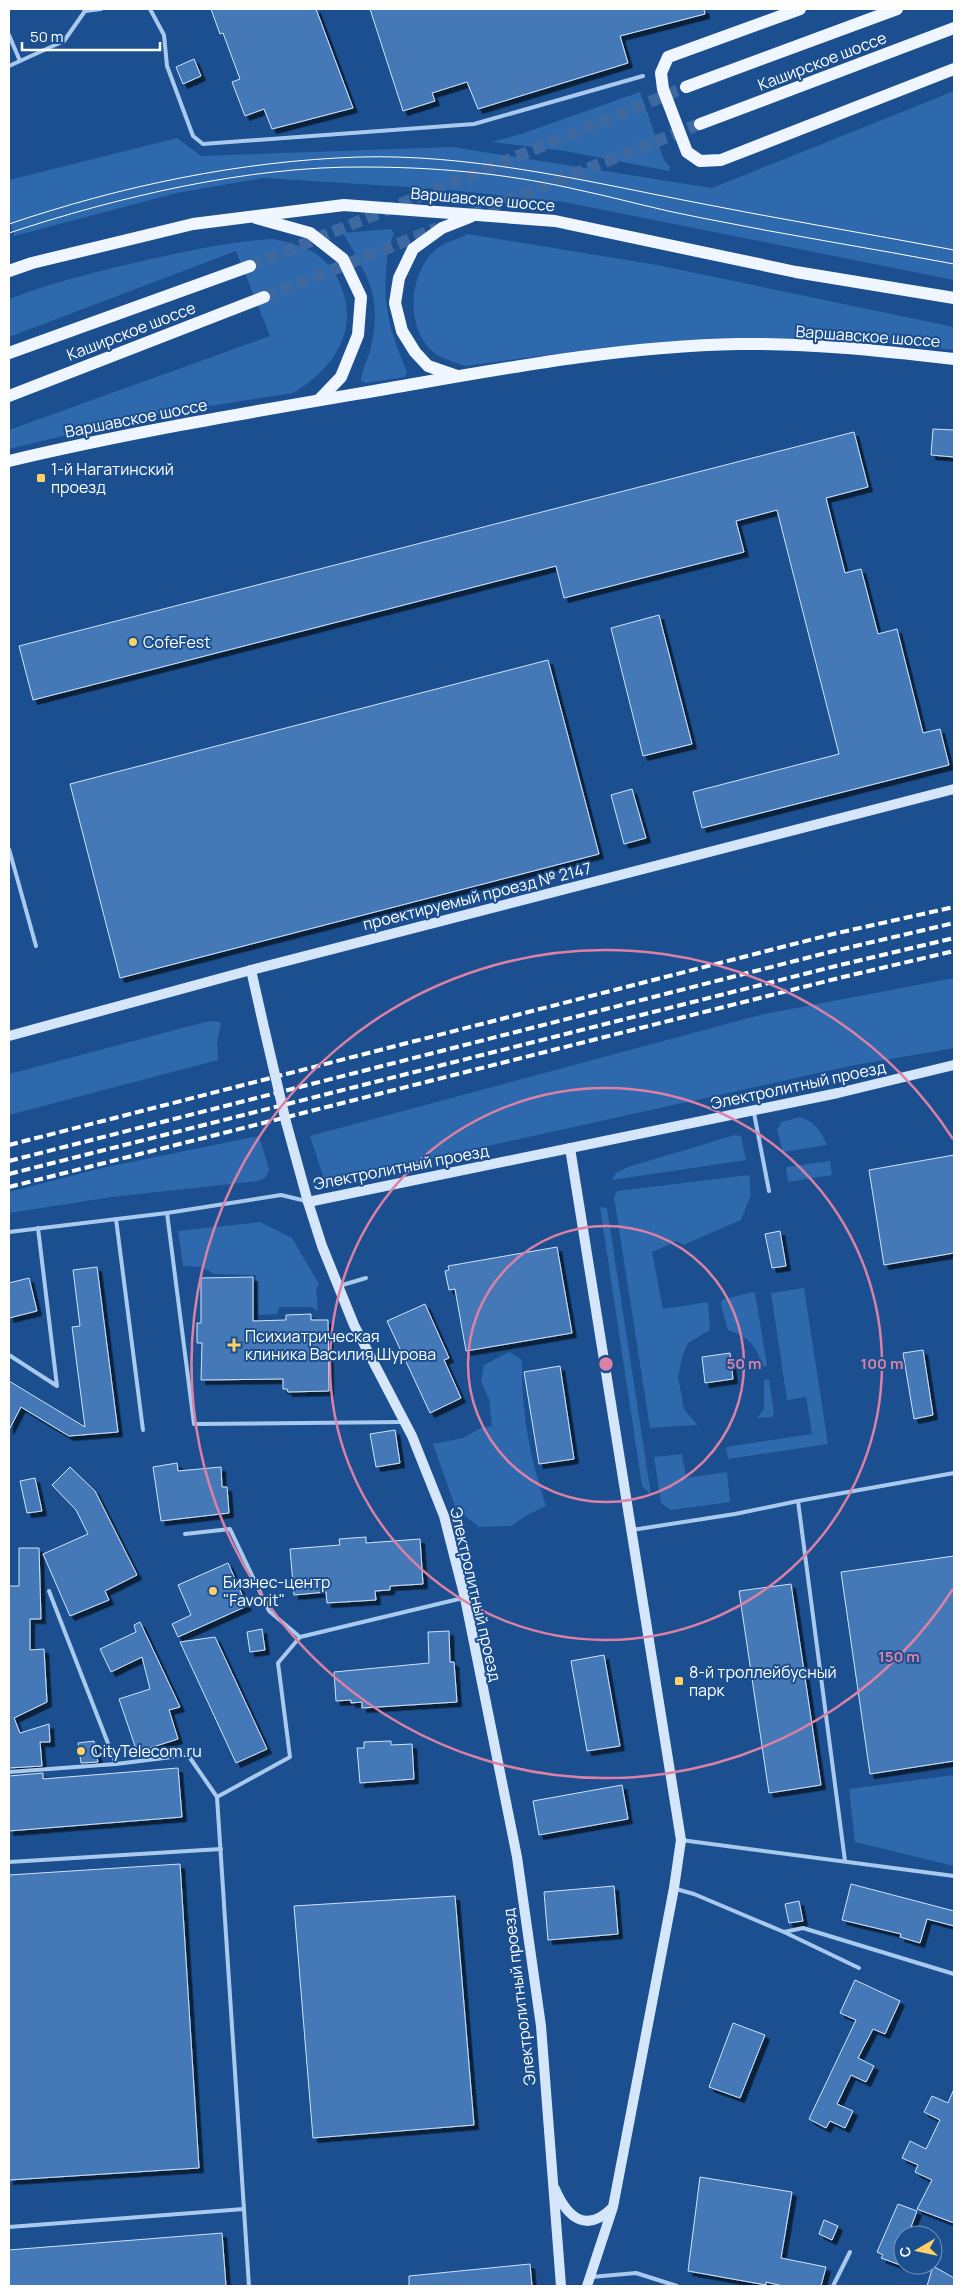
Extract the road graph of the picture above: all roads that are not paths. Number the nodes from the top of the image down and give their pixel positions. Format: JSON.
{"nodes":[{"id":1,"x":101,"y":9,"type":"edge"},
{"id":2,"x":150,"y":9,"type":"edge"},
{"id":3,"x":800,"y":9,"type":"edge"},
{"id":4,"x":897,"y":9,"type":"edge"},
{"id":5,"x":85,"y":10,"type":"edge"},
{"id":6,"x":954,"y":28,"type":"edge"},
{"id":7,"x":9,"y":35,"type":"edge"},
{"id":8,"x":20,"y":61,"type":"junction"},
{"id":9,"x":9,"y":66,"type":"edge"},
{"id":10,"x":954,"y":70,"type":"edge"},
{"id":11,"x":643,"y":76,"type":"dead end"},
{"id":12,"x":686,"y":87,"type":"tunnel mouth"},
{"id":13,"x":700,"y":124,"type":"tunnel mouth"},
{"id":14,"x":250,"y":216,"type":"junction"},
{"id":15,"x":472,"y":216,"type":"junction"},
{"id":16,"x":250,"y":266,"type":"tunnel mouth"},
{"id":17,"x":9,"y":271,"type":"edge"},
{"id":18,"x":264,"y":297,"type":"tunnel mouth"},
{"id":19,"x":954,"y":298,"type":"edge"},
{"id":20,"x":9,"y":353,"type":"edge"},
{"id":21,"x":954,"y":359,"type":"edge"},
{"id":22,"x":458,"y":376,"type":"junction"},
{"id":23,"x":9,"y":396,"type":"edge"},
{"id":24,"x":319,"y":400,"type":"junction"},
{"id":25,"x":9,"y":461,"type":"edge"},
{"id":26,"x":954,"y":789,"type":"edge"},
{"id":27,"x":9,"y":849,"type":"edge"},
{"id":28,"x":36,"y":946,"type":"dead end"},
{"id":29,"x":250,"y":970,"type":"junction"},
{"id":30,"x":9,"y":1036,"type":"edge"},
{"id":31,"x":954,"y":1066,"type":"edge"},
{"id":32,"x":754,"y":1110,"type":"junction"},
{"id":33,"x":570,"y":1148,"type":"junction"},
{"id":34,"x":769,"y":1191,"type":"dead end"},
{"id":35,"x":308,"y":1202,"type":"junction"},
{"id":36,"x":167,"y":1213,"type":"junction"},
{"id":37,"x":116,"y":1219,"type":"junction"},
{"id":38,"x":38,"y":1228,"type":"junction"},
{"id":39,"x":9,"y":1232,"type":"edge"},
{"id":40,"x":366,"y":1278,"type":"dead end"},
{"id":41,"x":339,"y":1286,"type":"junction"},
{"id":42,"x":9,"y":1355,"type":"edge"},
{"id":43,"x":406,"y":1422,"type":"junction"},
{"id":44,"x":143,"y":1430,"type":"dead end"},
{"id":45,"x":954,"y":1473,"type":"edge"},
{"id":46,"x":798,"y":1500,"type":"junction"},
{"id":47,"x":632,"y":1530,"type":"junction"},
{"id":48,"x":185,"y":1534,"type":"dead end"},
{"id":49,"x":49,"y":1591,"type":"dead end"},
{"id":50,"x":465,"y":1598,"type":"junction"},
{"id":51,"x":300,"y":1637,"type":"junction"},
{"id":52,"x":116,"y":1764,"type":"junction"},
{"id":53,"x":9,"y":1772,"type":"edge"},
{"id":54,"x":217,"y":1797,"type":"junction"},
{"id":55,"x":681,"y":1840,"type":"junction"},
{"id":56,"x":221,"y":1849,"type":"junction"},
{"id":57,"x":845,"y":1861,"type":"junction"},
{"id":58,"x":9,"y":1862,"type":"edge"},
{"id":59,"x":954,"y":1876,"type":"edge"},
{"id":60,"x":674,"y":1888,"type":"junction"},
{"id":61,"x":784,"y":1932,"type":"junction"},
{"id":62,"x":859,"y":1968,"type":"dead end"},
{"id":63,"x":954,"y":1974,"type":"edge"},
{"id":64,"x":552,"y":2180,"type":"junction"},
{"id":65,"x":613,"y":2207,"type":"junction"},
{"id":66,"x":244,"y":2209,"type":"junction"},
{"id":67,"x":9,"y":2227,"type":"edge"},
{"id":68,"x":850,"y":2252,"type":"dead end"},
{"id":69,"x":588,"y":2282,"type":"edge"},
{"id":70,"x":248,"y":2286,"type":"edge"},
{"id":71,"x":560,"y":2286,"type":"edge"},
{"id":72,"x":677,"y":2286,"type":"edge"},
{"id":73,"x":833,"y":2286,"type":"edge"}],
"edges":[{"from":1,"to":5,"type":"lane"},
{"from":2,"to":11,"type":"lane"},
{"from":3,"to":10,"type":"main road"},
{"from":4,"to":12,"type":"main road","name":"Каширское шоссе"},
{"from":5,"to":8,"type":"lane"},
{"from":6,"to":13,"type":"main road","name":"Каширское шоссе"},
{"from":7,"to":8,"type":"lane"},
{"from":8,"to":9,"type":"lane"},
{"from":14,"to":15,"type":"main road","name":"Варшавское шоссе"},
{"from":14,"to":17,"type":"main road","name":"Варшавское шоссе"},
{"from":14,"to":24,"type":"main road"},
{"from":15,"to":19,"type":"main road","name":"Варшавское шоссе"},
{"from":15,"to":22,"type":"main road"},
{"from":16,"to":20,"type":"main road","name":"Каширское шоссе"},
{"from":18,"to":23,"type":"main road","name":"Каширское шоссе"},
{"from":21,"to":22,"type":"main road","name":"Варшавское шоссе"},
{"from":22,"to":24,"type":"main road","name":"Варшавское шоссе"},
{"from":24,"to":25,"type":"main road","name":"Варшавское шоссе"},
{"from":26,"to":29,"type":"street","name":"проектируемый проезд № 2147"},
{"from":27,"to":28,"type":"lane"},
{"from":29,"to":30,"type":"street","name":"проектируемый проезд № 2147"},
{"from":29,"to":35,"type":"street","bridge":true},
{"from":31,"to":32,"type":"street","name":"Электролитный проезд"},
{"from":32,"to":33,"type":"street","name":"Электролитный проезд"},
{"from":32,"to":34,"type":"lane"},
{"from":33,"to":35,"type":"street","name":"Электролитный проезд"},
{"from":33,"to":47,"type":"street"},
{"from":35,"to":36,"type":"lane"},
{"from":35,"to":41,"type":"street","name":"Электролитный проезд"},
{"from":36,"to":37,"type":"lane"},
{"from":36,"to":43,"type":"lane"},
{"from":37,"to":38,"type":"lane"},
{"from":37,"to":44,"type":"lane"},
{"from":38,"to":39,"type":"lane"},
{"from":38,"to":42,"type":"lane"},
{"from":40,"to":41,"type":"lane"},
{"from":41,"to":43,"type":"street","name":"Электролитный проезд"},
{"from":43,"to":50,"type":"street","name":"Электролитный проезд"},
{"from":45,"to":46,"type":"lane"},
{"from":46,"to":47,"type":"lane"},
{"from":46,"to":57,"type":"lane"},
{"from":47,"to":55,"type":"street"},
{"from":48,"to":51,"type":"lane"},
{"from":49,"to":52,"type":"lane"},
{"from":50,"to":51,"type":"lane"},
{"from":50,"to":64,"type":"street","name":"Электролитный проезд"},
{"from":51,"to":54,"type":"lane"},
{"from":52,"to":53,"type":"lane"},
{"from":52,"to":54,"type":"lane"},
{"from":54,"to":56,"type":"lane"},
{"from":55,"to":57,"type":"lane"},
{"from":55,"to":60,"type":"street"},
{"from":56,"to":58,"type":"lane"},
{"from":56,"to":66,"type":"lane"},
{"from":57,"to":59,"type":"lane"},
{"from":60,"to":61,"type":"lane"},
{"from":60,"to":65,"type":"street"},
{"from":61,"to":62,"type":"lane"},
{"from":61,"to":63,"type":"lane"},
{"from":64,"to":65,"type":"street"},
{"from":64,"to":71,"type":"street","name":"Электролитный проезд"},
{"from":65,"to":69,"type":"street"},
{"from":66,"to":67,"type":"lane"},
{"from":66,"to":70,"type":"lane"},
{"from":68,"to":73,"type":"lane"},
{"from":69,"to":72,"type":"lane"}]}
